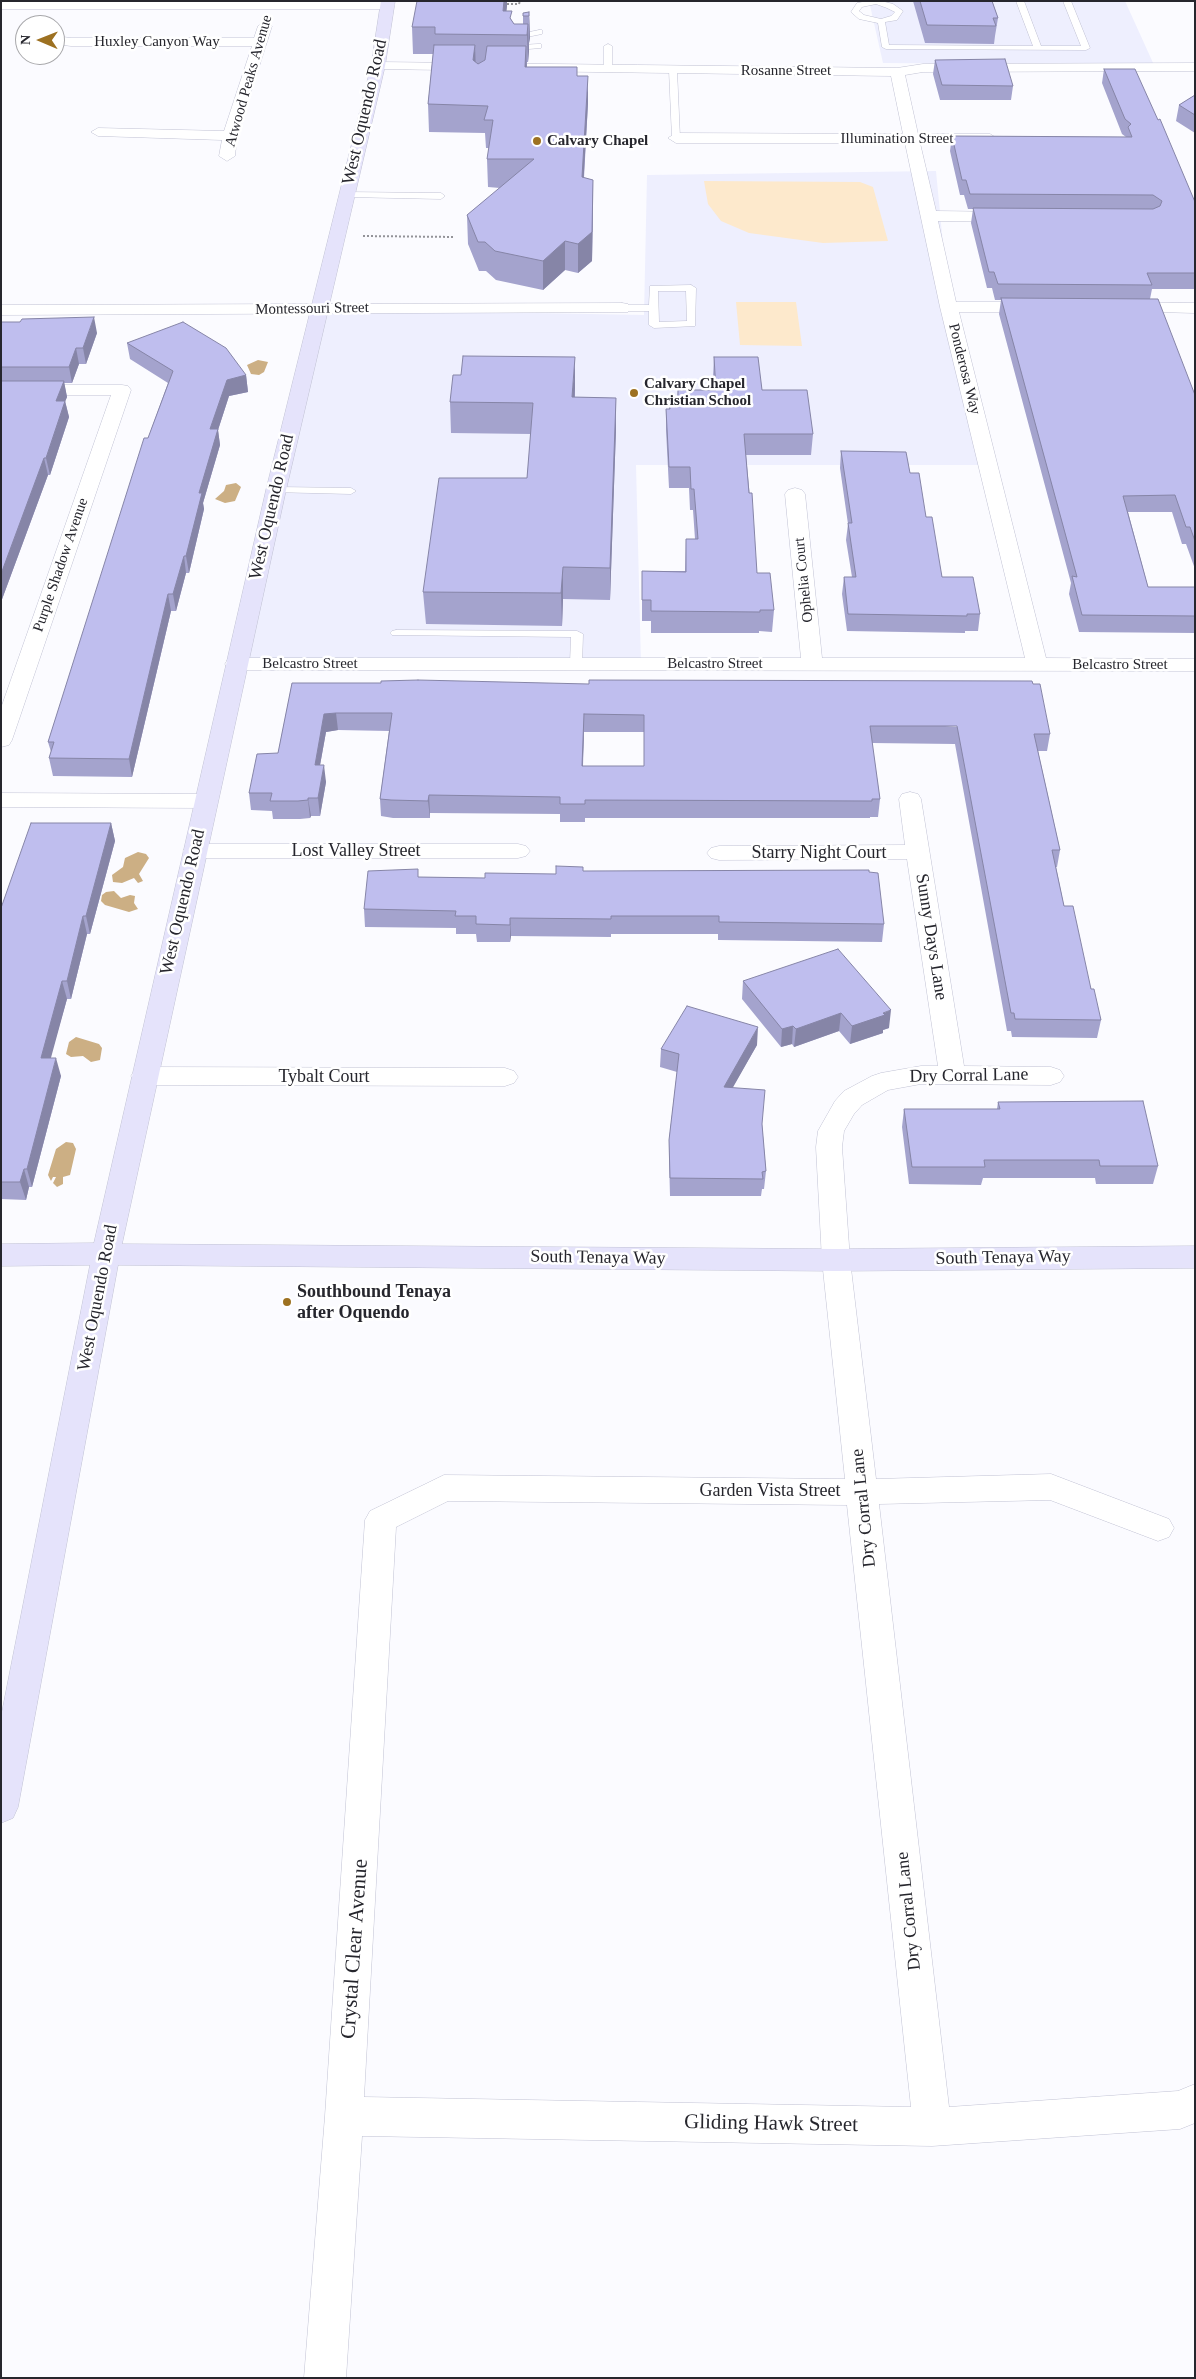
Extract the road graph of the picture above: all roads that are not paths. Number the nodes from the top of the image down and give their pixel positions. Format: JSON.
{"nodes":[{"id":1,"x":1020,"y":1,"type":"edge"},
{"id":2,"x":1067,"y":1,"type":"edge"},
{"id":3,"x":876,"y":2,"type":"edge"},
{"id":4,"x":388,"y":3,"type":"edge"},
{"id":5,"x":1,"y":5,"type":"edge"},
{"id":6,"x":63,"y":5,"type":"junction"},
{"id":7,"x":271,"y":5,"type":"junction"},
{"id":8,"x":58,"y":15,"type":"edge"},
{"id":9,"x":881,"y":21,"type":"junction"},
{"id":10,"x":539,"y":32,"type":"dead end"},
{"id":11,"x":65,"y":41,"type":"edge"},
{"id":12,"x":259,"y":42,"type":"junction"},
{"id":13,"x":538,"y":46,"type":"dead end"},
{"id":14,"x":608,"y":46,"type":"dead end"},
{"id":15,"x":1038,"y":48,"type":"junction"},
{"id":16,"x":378,"y":66,"type":"junction"},
{"id":17,"x":608,"y":67,"type":"junction"},
{"id":18,"x":1195,"y":67,"type":"edge"},
{"id":19,"x":673,"y":70,"type":"junction"},
{"id":20,"x":897,"y":72,"type":"junction"},
{"id":21,"x":98,"y":132,"type":"dead end"},
{"id":22,"x":230,"y":136,"type":"junction"},
{"id":23,"x":676,"y":138,"type":"joint"},
{"id":24,"x":913,"y":139,"type":"junction"},
{"id":25,"x":1001,"y":139,"type":"edge"},
{"id":26,"x":226,"y":156,"type":"dead end"},
{"id":27,"x":347,"y":194,"type":"junction"},
{"id":28,"x":441,"y":196,"type":"dead end"},
{"id":29,"x":928,"y":216,"type":"junction"},
{"id":30,"x":1025,"y":217,"type":"edge"},
{"id":31,"x":949,"y":307,"type":"junction"},
{"id":32,"x":1056,"y":307,"type":"edge"},
{"id":33,"x":1105,"y":307,"type":"edge"},
{"id":34,"x":622,"y":308,"type":"joint"},
{"id":35,"x":654,"y":308,"type":"junction"},
{"id":36,"x":318,"y":309,"type":"junction"},
{"id":37,"x":1194,"y":309,"type":"edge"},
{"id":38,"x":1,"y":310,"type":"edge"},
{"id":39,"x":1,"y":390,"type":"edge"},
{"id":40,"x":276,"y":490,"type":"junction"},
{"id":41,"x":351,"y":491,"type":"dead end"},
{"id":42,"x":795,"y":494,"type":"dead end"},
{"id":43,"x":396,"y":633,"type":"dead end"},
{"id":44,"x":236,"y":664,"type":"junction"},
{"id":45,"x":576,"y":664,"type":"junction"},
{"id":46,"x":812,"y":665,"type":"junction"},
{"id":47,"x":1037,"y":665,"type":"junction"},
{"id":48,"x":1195,"y":665,"type":"edge"},
{"id":49,"x":1,"y":740,"type":"edge"},
{"id":50,"x":910,"y":799,"type":"dead end"},
{"id":51,"x":1,"y":800,"type":"edge"},
{"id":52,"x":205,"y":801,"type":"junction"},
{"id":53,"x":194,"y":851,"type":"junction"},
{"id":54,"x":518,"y":851,"type":"dead end"},
{"id":55,"x":918,"y":852,"type":"junction"},
{"id":56,"x":720,"y":853,"type":"dead end"},
{"id":57,"x":952,"y":1075,"type":"junction"},
{"id":58,"x":144,"y":1076,"type":"junction"},
{"id":59,"x":1051,"y":1076,"type":"dead end"},
{"id":60,"x":505,"y":1077,"type":"dead end"},
{"id":61,"x":106,"y":1254,"type":"junction"},
{"id":62,"x":1,"y":1255,"type":"edge"},
{"id":63,"x":1195,"y":1257,"type":"edge"},
{"id":64,"x":836,"y":1260,"type":"junction"},
{"id":65,"x":863,"y":1492,"type":"junction"},
{"id":66,"x":382,"y":1520,"type":"joint"},
{"id":67,"x":1158,"y":1528,"type":"dead end"},
{"id":68,"x":1,"y":1807,"type":"edge"},
{"id":69,"x":1195,"y":2103,"type":"edge"},
{"id":70,"x":344,"y":2116,"type":"junction"},
{"id":71,"x":932,"y":2127,"type":"junction"},
{"id":72,"x":325,"y":2378,"type":"edge"}],
"edges":[{"from":1,"to":15,"type":"lane"},
{"from":2,"to":15,"type":"lane"},
{"from":3,"to":9,"type":"lane"},
{"from":3,"to":9,"type":"lane"},
{"from":4,"to":7,"type":"street"},
{"from":4,"to":16,"type":"street","name":"West Oquendo Road"},
{"from":5,"to":6,"type":"street"},
{"from":6,"to":7,"type":"street"},
{"from":6,"to":8,"type":"street"},
{"from":7,"to":12,"type":"street","name":"Atwood Peaks Avenue"},
{"from":9,"to":15,"type":"lane"},
{"from":10,"to":13,"type":"lane"},
{"from":11,"to":12,"type":"street","name":"Huxley Canyon Way"},
{"from":12,"to":22,"type":"street","name":"Atwood Peaks Avenue"},
{"from":14,"to":17,"type":"lane"},
{"from":16,"to":17,"type":"street","name":"Rosanne Street"},
{"from":16,"to":27,"type":"street","name":"West Oquendo Road"},
{"from":17,"to":19,"type":"street","name":"Rosanne Street"},
{"from":18,"to":20,"type":"street","name":"Rosanne Street"},
{"from":19,"to":20,"type":"street","name":"Rosanne Street"},
{"from":19,"to":23,"type":"lane"},
{"from":20,"to":24,"type":"street","name":"Ponderosa Way"},
{"from":21,"to":22,"type":"street"},
{"from":22,"to":26,"type":"street","name":"Atwood Peaks Avenue"},
{"from":23,"to":24,"type":"street","name":"Illumination Street"},
{"from":24,"to":25,"type":"street","name":"Illumination Street"},
{"from":24,"to":29,"type":"street","name":"Ponderosa Way"},
{"from":27,"to":28,"type":"lane"},
{"from":27,"to":36,"type":"street","name":"West Oquendo Road"},
{"from":29,"to":30,"type":"street"},
{"from":29,"to":31,"type":"street","name":"Ponderosa Way"},
{"from":31,"to":32,"type":"street"},
{"from":31,"to":47,"type":"street","name":"Ponderosa Way"},
{"from":33,"to":37,"type":"street"},
{"from":34,"to":35,"type":"lane"},
{"from":34,"to":36,"type":"street","name":"Montessouri Street"},
{"from":35,"to":35,"type":"lane"},
{"from":36,"to":38,"type":"street","name":"Montessouri Street"},
{"from":36,"to":40,"type":"street","name":"West Oquendo Road"},
{"from":39,"to":49,"type":"street","name":"Purple Shadow Avenue"},
{"from":40,"to":41,"type":"lane"},
{"from":40,"to":44,"type":"street","name":"West Oquendo Road"},
{"from":42,"to":46,"type":"street","name":"Ophelia Court"},
{"from":43,"to":45,"type":"lane"},
{"from":44,"to":45,"type":"street","name":"Belcastro Street"},
{"from":44,"to":52,"type":"street","name":"West Oquendo Road"},
{"from":45,"to":46,"type":"street","name":"Belcastro Street"},
{"from":46,"to":47,"type":"street","name":"Belcastro Street"},
{"from":47,"to":48,"type":"street","name":"Belcastro Street"},
{"from":50,"to":55,"type":"street","name":"Sunny Days Lane"},
{"from":51,"to":52,"type":"street"},
{"from":52,"to":53,"type":"street","name":"West Oquendo Road"},
{"from":53,"to":54,"type":"street","name":"Lost Valley Street"},
{"from":53,"to":58,"type":"street","name":"West Oquendo Road"},
{"from":55,"to":56,"type":"street","name":"Starry Night Court"},
{"from":55,"to":57,"type":"street","name":"Sunny Days Lane"},
{"from":57,"to":59,"type":"street","name":"Dry Corral Lane"},
{"from":57,"to":64,"type":"street","name":"Dry Corral Lane"},
{"from":58,"to":60,"type":"street","name":"Tybalt Court"},
{"from":58,"to":61,"type":"street","name":"West Oquendo Road"},
{"from":61,"to":62,"type":"street","name":"South Tenaya Way"},
{"from":61,"to":64,"type":"street","name":"South Tenaya Way"},
{"from":61,"to":68,"type":"street","name":"West Oquendo Road"},
{"from":63,"to":64,"type":"street","name":"South Tenaya Way"},
{"from":64,"to":65,"type":"street","name":"Dry Corral Lane"},
{"from":65,"to":66,"type":"street","name":"Garden Vista Street"},
{"from":65,"to":67,"type":"street","name":"Garden Vista Street"},
{"from":65,"to":71,"type":"street","name":"Dry Corral Lane"},
{"from":66,"to":70,"type":"street","name":"Crystal Clear Avenue"},
{"from":69,"to":71,"type":"street","name":"Gliding Hawk Street"},
{"from":70,"to":71,"type":"street","name":"Gliding Hawk Street"},
{"from":70,"to":72,"type":"street","name":"Crystal Clear Avenue"}]}
